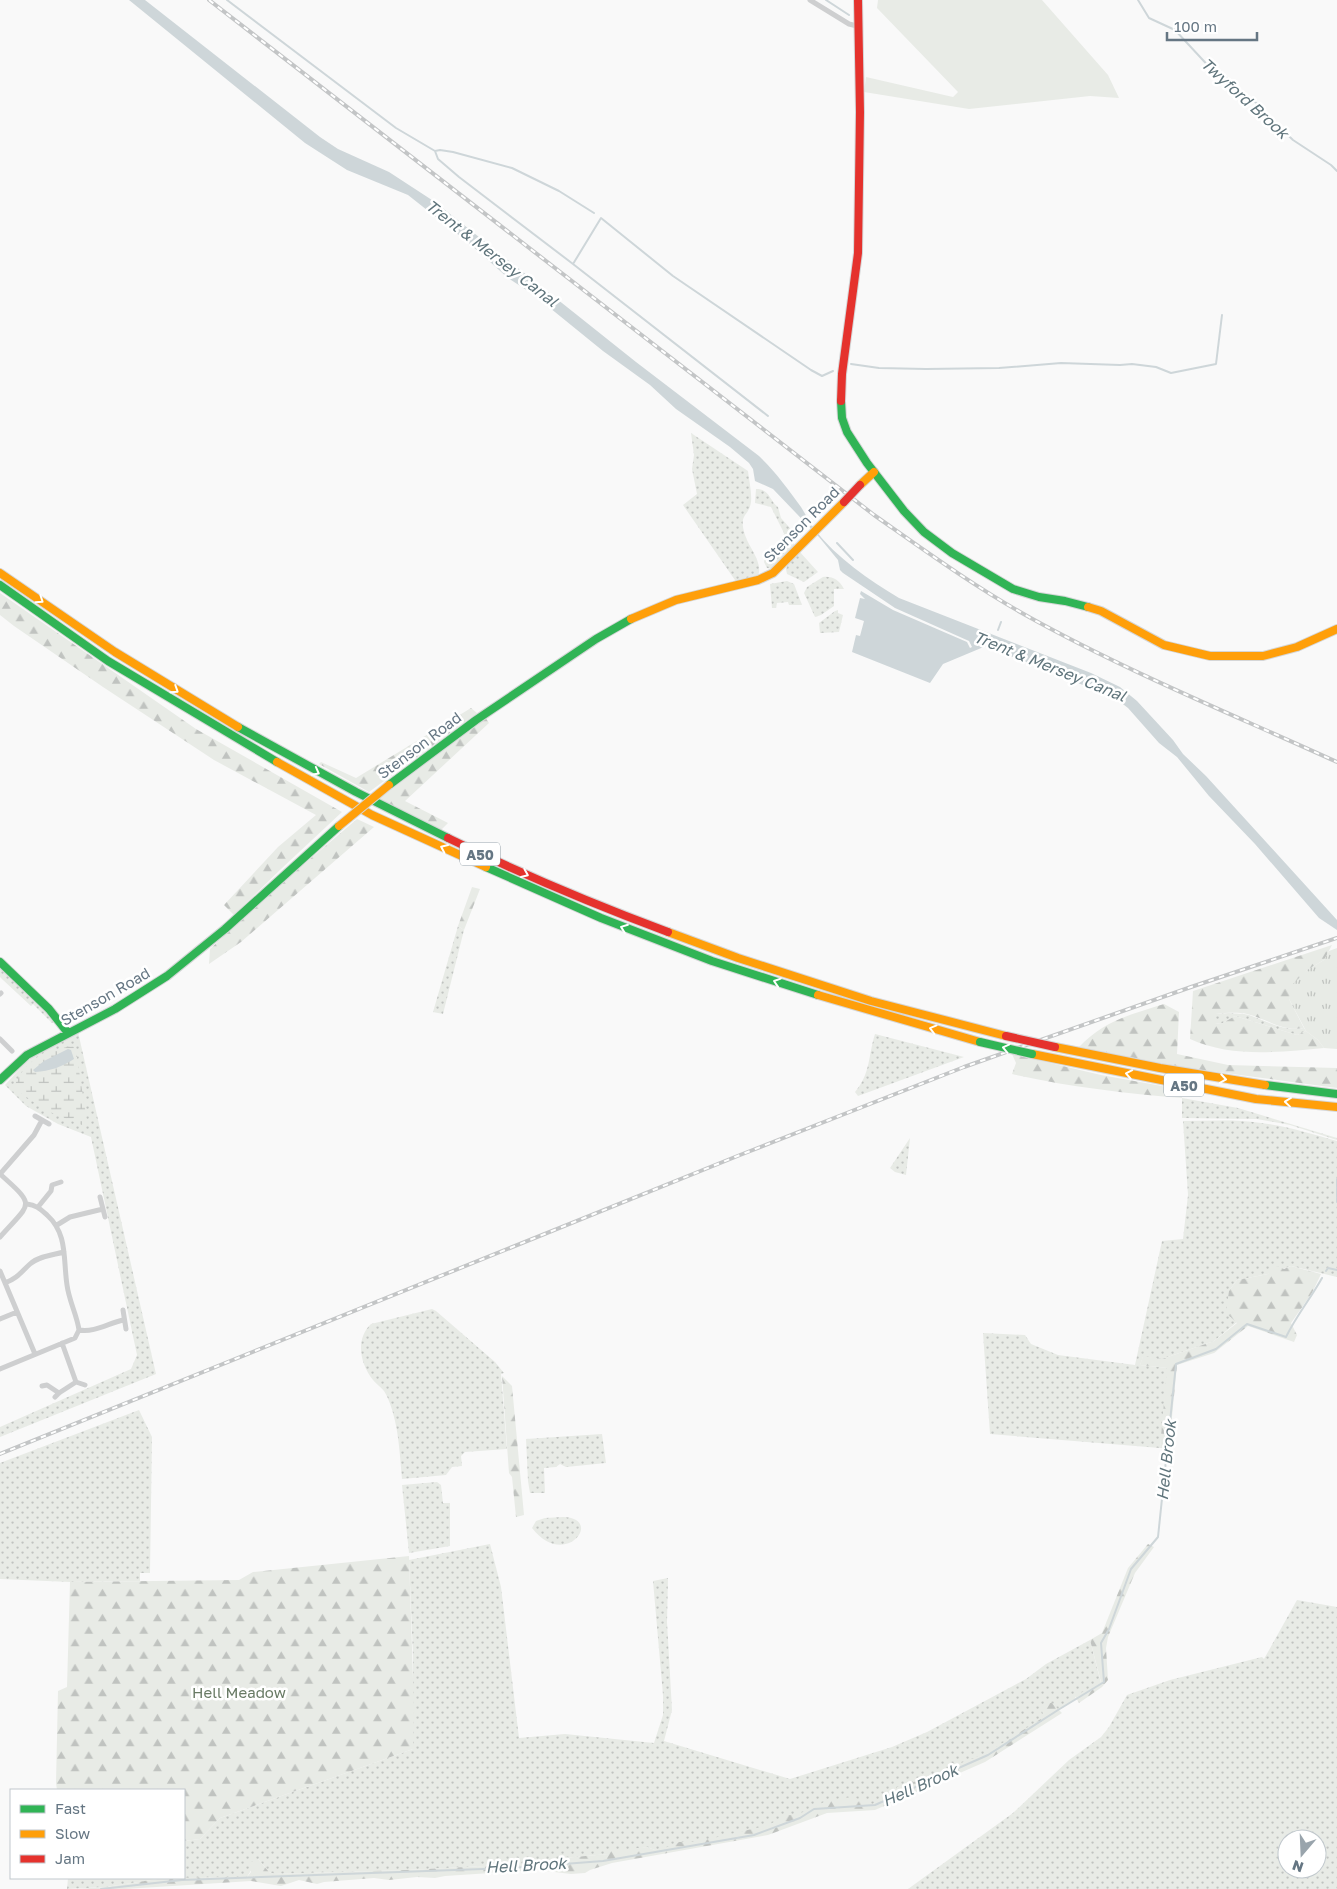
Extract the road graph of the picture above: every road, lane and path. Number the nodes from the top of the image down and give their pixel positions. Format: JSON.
{"nodes":[{"id":1,"x":810,"y":0,"type":"edge"},
{"id":2,"x":858,"y":0,"type":"edge"},
{"id":3,"x":857,"y":26,"type":"junction"},
{"id":4,"x":874,"y":472,"type":"junction"},
{"id":5,"x":0,"y":573,"type":"edge"},
{"id":6,"x":0,"y":586,"type":"edge"},
{"id":7,"x":1337,"y":629,"type":"edge"},
{"id":8,"x":0,"y":962,"type":"edge"},
{"id":9,"x":68,"y":1033,"type":"junction"},
{"id":10,"x":1,"y":1043,"type":"edge"},
{"id":11,"x":12,"y":1051,"type":"dead end"},
{"id":12,"x":0,"y":1080,"type":"edge"},
{"id":13,"x":1337,"y":1094,"type":"edge"},
{"id":14,"x":1337,"y":1107,"type":"edge"},
{"id":15,"x":35,"y":1116,"type":"dead end"},
{"id":16,"x":42,"y":1120,"type":"junction"},
{"id":17,"x":49,"y":1124,"type":"dead end"},
{"id":18,"x":0,"y":1174,"type":"edge"},
{"id":19,"x":61,"y":1182,"type":"dead end"},
{"id":20,"x":100,"y":1197,"type":"dead end"},
{"id":21,"x":27,"y":1204,"type":"junction"},
{"id":22,"x":38,"y":1207,"type":"junction"},
{"id":23,"x":103,"y":1209,"type":"junction"},
{"id":24,"x":105,"y":1217,"type":"dead end"},
{"id":25,"x":57,"y":1225,"type":"junction"},
{"id":26,"x":0,"y":1237,"type":"edge"},
{"id":27,"x":64,"y":1252,"type":"junction"},
{"id":28,"x":0,"y":1271,"type":"edge"},
{"id":29,"x":5,"y":1283,"type":"junction"},
{"id":30,"x":123,"y":1310,"type":"dead end"},
{"id":31,"x":17,"y":1312,"type":"junction"},
{"id":32,"x":0,"y":1318,"type":"edge"},
{"id":33,"x":123,"y":1320,"type":"junction"},
{"id":34,"x":126,"y":1329,"type":"dead end"},
{"id":35,"x":79,"y":1330,"type":"junction"},
{"id":36,"x":62,"y":1343,"type":"junction"},
{"id":37,"x":35,"y":1354,"type":"junction"},
{"id":38,"x":0,"y":1369,"type":"edge"},
{"id":39,"x":76,"y":1382,"type":"junction"},
{"id":40,"x":85,"y":1385,"type":"dead end"},
{"id":41,"x":42,"y":1386,"type":"dead end"}],
"edges":[{"from":1,"to":3,"type":"street"},
{"from":2,"to":3,"type":"main road"},
{"from":3,"to":4,"type":"main road"},
{"from":4,"to":7,"type":"main road"},
{"from":4,"to":9,"type":"main road","name":"Stenson Road","bridge":true},
{"from":5,"to":13,"type":"main road","number":"A50","one_way":true,"bridge":true},
{"from":14,"to":6,"type":"main road","number":"A50","one_way":true,"bridge":true},
{"from":8,"to":9,"type":"main road"},
{"from":9,"to":12,"type":"main road","name":"Stenson Road"},
{"from":10,"to":11,"type":"street"},
{"from":15,"to":16,"type":"street"},
{"from":16,"to":17,"type":"street"},
{"from":16,"to":18,"type":"street"},
{"from":18,"to":21,"type":"street"},
{"from":19,"to":22,"type":"street"},
{"from":20,"to":23,"type":"street"},
{"from":21,"to":22,"type":"street"},
{"from":21,"to":26,"type":"street"},
{"from":22,"to":25,"type":"street"},
{"from":23,"to":24,"type":"street"},
{"from":23,"to":25,"type":"street"},
{"from":25,"to":27,"type":"street"},
{"from":27,"to":29,"type":"street"},
{"from":27,"to":35,"type":"street"},
{"from":28,"to":29,"type":"street"},
{"from":29,"to":31,"type":"street"},
{"from":30,"to":33,"type":"street"},
{"from":31,"to":32,"type":"street"},
{"from":31,"to":37,"type":"street"},
{"from":33,"to":34,"type":"street"},
{"from":33,"to":35,"type":"street"},
{"from":35,"to":36,"type":"street"},
{"from":36,"to":37,"type":"street"},
{"from":36,"to":39,"type":"street"},
{"from":37,"to":38,"type":"street"},
{"from":39,"to":40,"type":"street"},
{"from":39,"to":41,"type":"street"}]}
